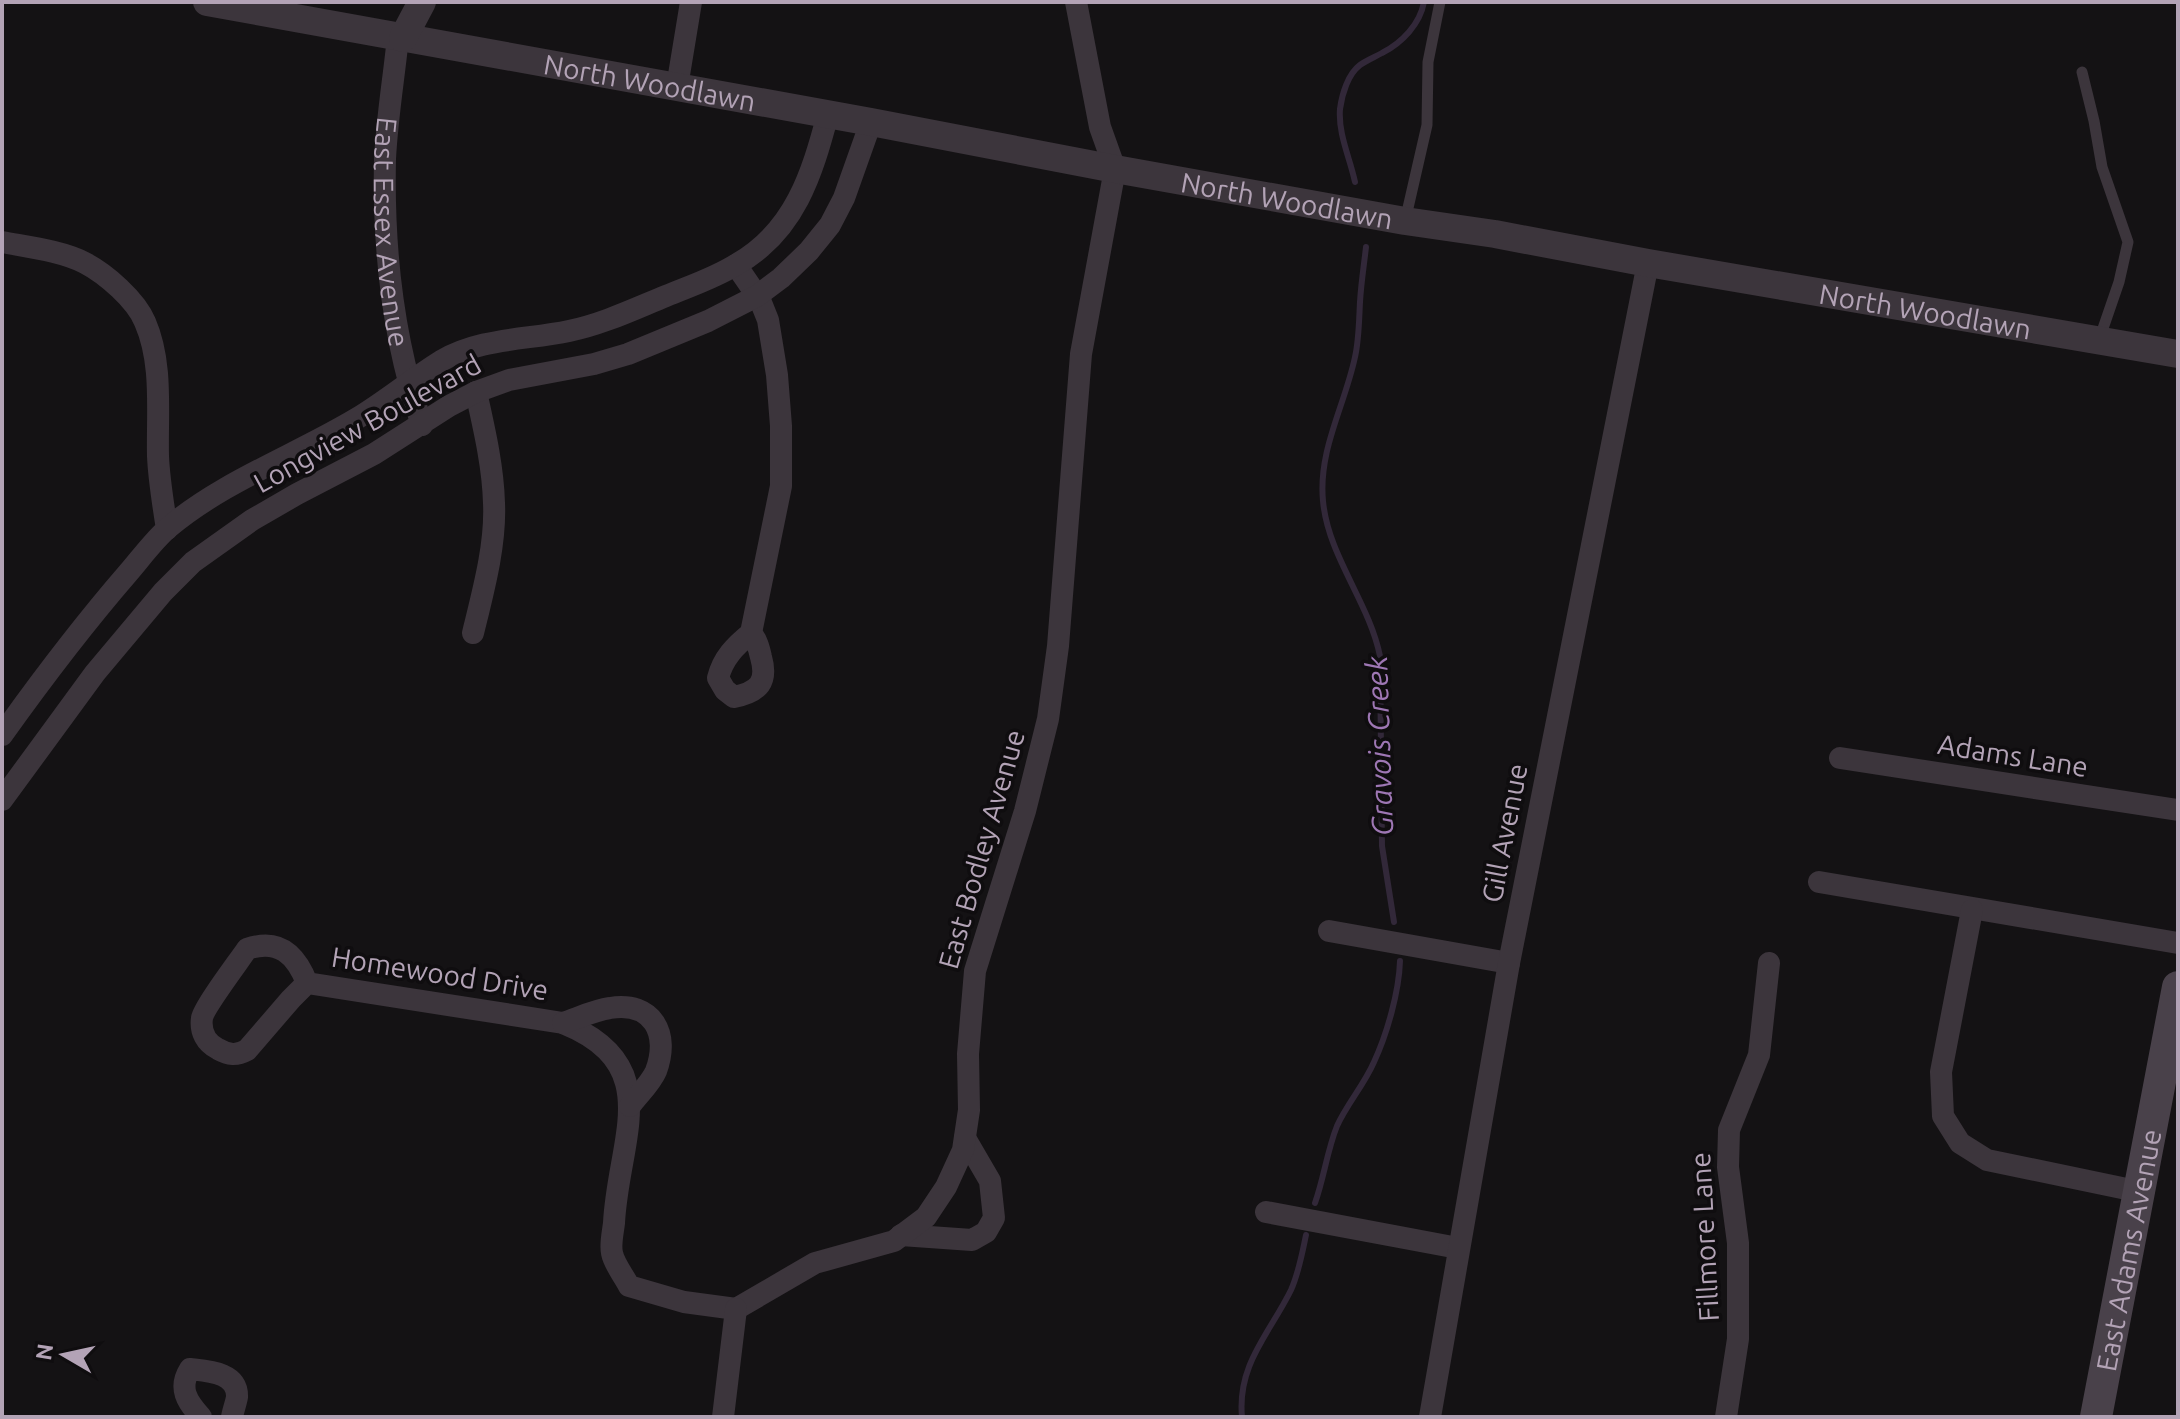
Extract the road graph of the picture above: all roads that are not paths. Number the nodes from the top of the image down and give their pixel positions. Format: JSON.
{"nodes":[{"id":1,"x":207,"y":2,"type":"edge"},
{"id":2,"x":422,"y":2,"type":"edge"},
{"id":3,"x":691,"y":2,"type":"edge"},
{"id":4,"x":1076,"y":2,"type":"edge"},
{"id":5,"x":1440,"y":2,"type":"edge"},
{"id":6,"x":400,"y":37,"type":"junction"},
{"id":7,"x":2082,"y":72,"type":"dead end"},
{"id":8,"x":677,"y":87,"type":"junction"},
{"id":9,"x":828,"y":114,"type":"junction"},
{"id":10,"x":871,"y":122,"type":"junction"},
{"id":11,"x":1115,"y":169,"type":"junction"},
{"id":12,"x":1405,"y":221,"type":"junction"},
{"id":13,"x":2,"y":242,"type":"edge"},
{"id":14,"x":1648,"y":263,"type":"junction"},
{"id":15,"x":736,"y":265,"type":"junction"},
{"id":16,"x":757,"y":296,"type":"junction"},
{"id":17,"x":2099,"y":341,"type":"junction"},
{"id":18,"x":2178,"y":354,"type":"edge"},
{"id":19,"x":408,"y":385,"type":"junction"},
{"id":20,"x":476,"y":392,"type":"junction"},
{"id":21,"x":422,"y":425,"type":"junction"},
{"id":22,"x":167,"y":529,"type":"junction"},
{"id":23,"x":473,"y":633,"type":"dead end"},
{"id":24,"x":751,"y":633,"type":"dead end"},
{"id":25,"x":2,"y":735,"type":"edge"},
{"id":26,"x":1840,"y":758,"type":"dead end"},
{"id":27,"x":2,"y":800,"type":"edge"},
{"id":28,"x":2178,"y":810,"type":"edge"},
{"id":29,"x":1819,"y":882,"type":"dead end"},
{"id":30,"x":1972,"y":910,"type":"junction"},
{"id":31,"x":1329,"y":931,"type":"dead end"},
{"id":32,"x":2178,"y":943,"type":"edge"},
{"id":33,"x":1509,"y":963,"type":"junction"},
{"id":34,"x":1769,"y":963,"type":"dead end"},
{"id":35,"x":307,"y":983,"type":"junction"},
{"id":36,"x":2178,"y":987,"type":"edge"},
{"id":37,"x":563,"y":1023,"type":"junction"},
{"id":38,"x":630,"y":1106,"type":"junction"},
{"id":39,"x":965,"y":1138,"type":"junction"},
{"id":40,"x":2141,"y":1192,"type":"junction"},
{"id":41,"x":1266,"y":1212,"type":"dead end"},
{"id":42,"x":901,"y":1235,"type":"junction"},
{"id":43,"x":1458,"y":1248,"type":"junction"},
{"id":44,"x":736,"y":1309,"type":"junction"},
{"id":45,"x":201,"y":1417,"type":"edge"},
{"id":46,"x":232,"y":1417,"type":"edge"},
{"id":47,"x":723,"y":1417,"type":"edge"},
{"id":48,"x":1430,"y":1417,"type":"edge"},
{"id":49,"x":1726,"y":1417,"type":"edge"},
{"id":50,"x":2096,"y":1417,"type":"edge"}],
"edges":[{"from":1,"to":6,"type":"street","name":"North Woodlawn"},
{"from":2,"to":6,"type":"street","name":"East Essex Avenue"},
{"from":3,"to":8,"type":"street"},
{"from":4,"to":11,"type":"street"},
{"from":5,"to":12,"type":"lane"},
{"from":6,"to":8,"type":"street","name":"North Woodlawn"},
{"from":6,"to":19,"type":"street","name":"East Essex Avenue"},
{"from":7,"to":17,"type":"lane"},
{"from":8,"to":9,"type":"street","name":"North Woodlawn"},
{"from":9,"to":10,"type":"street","name":"North Woodlawn"},
{"from":9,"to":15,"type":"street","name":"Longview Boulevard"},
{"from":10,"to":11,"type":"street","name":"North Woodlawn"},
{"from":10,"to":16,"type":"street","name":"Longview Boulevard"},
{"from":11,"to":12,"type":"street","name":"North Woodlawn"},
{"from":11,"to":39,"type":"street","name":"East Bodley Avenue"},
{"from":12,"to":14,"type":"street","name":"North Woodlawn"},
{"from":13,"to":22,"type":"street"},
{"from":14,"to":17,"type":"street","name":"North Woodlawn"},
{"from":14,"to":33,"type":"street","name":"Gill Avenue"},
{"from":15,"to":16,"type":"street"},
{"from":15,"to":19,"type":"street","name":"Longview Boulevard"},
{"from":16,"to":20,"type":"street","name":"Longview Boulevard"},
{"from":16,"to":24,"type":"street"},
{"from":17,"to":18,"type":"street","name":"North Woodlawn"},
{"from":19,"to":21,"type":"street","name":"East Essex Avenue"},
{"from":19,"to":22,"type":"street","name":"Longview Boulevard"},
{"from":20,"to":21,"type":"street","name":"Longview Boulevard"},
{"from":20,"to":23,"type":"street"},
{"from":21,"to":27,"type":"street","name":"Longview Boulevard"},
{"from":22,"to":25,"type":"street","name":"Longview Boulevard"},
{"from":26,"to":28,"type":"street","name":"Adams Lane"},
{"from":29,"to":30,"type":"street"},
{"from":30,"to":32,"type":"street"},
{"from":30,"to":40,"type":"street"},
{"from":31,"to":33,"type":"street"},
{"from":33,"to":43,"type":"street","name":"Gill Avenue"},
{"from":34,"to":49,"type":"street","name":"Fillmore Lane"},
{"from":35,"to":35,"type":"street","name":"Homewood Drive"},
{"from":35,"to":37,"type":"street","name":"Homewood Drive"},
{"from":36,"to":40,"type":"main road","name":"East Adams Avenue"},
{"from":37,"to":38,"type":"street","name":"Homewood Drive"},
{"from":37,"to":38,"type":"street","name":"Homewood Drive"},
{"from":38,"to":44,"type":"street","name":"Homewood Drive"},
{"from":39,"to":42,"type":"street","name":"East Bodley Avenue"},
{"from":39,"to":42,"type":"street"},
{"from":40,"to":50,"type":"main road","name":"East Adams Avenue"},
{"from":41,"to":43,"type":"street"},
{"from":42,"to":44,"type":"street","name":"East Bodley Avenue"},
{"from":43,"to":48,"type":"street","name":"Gill Avenue"},
{"from":44,"to":47,"type":"street"},
{"from":45,"to":46,"type":"street"}]}
